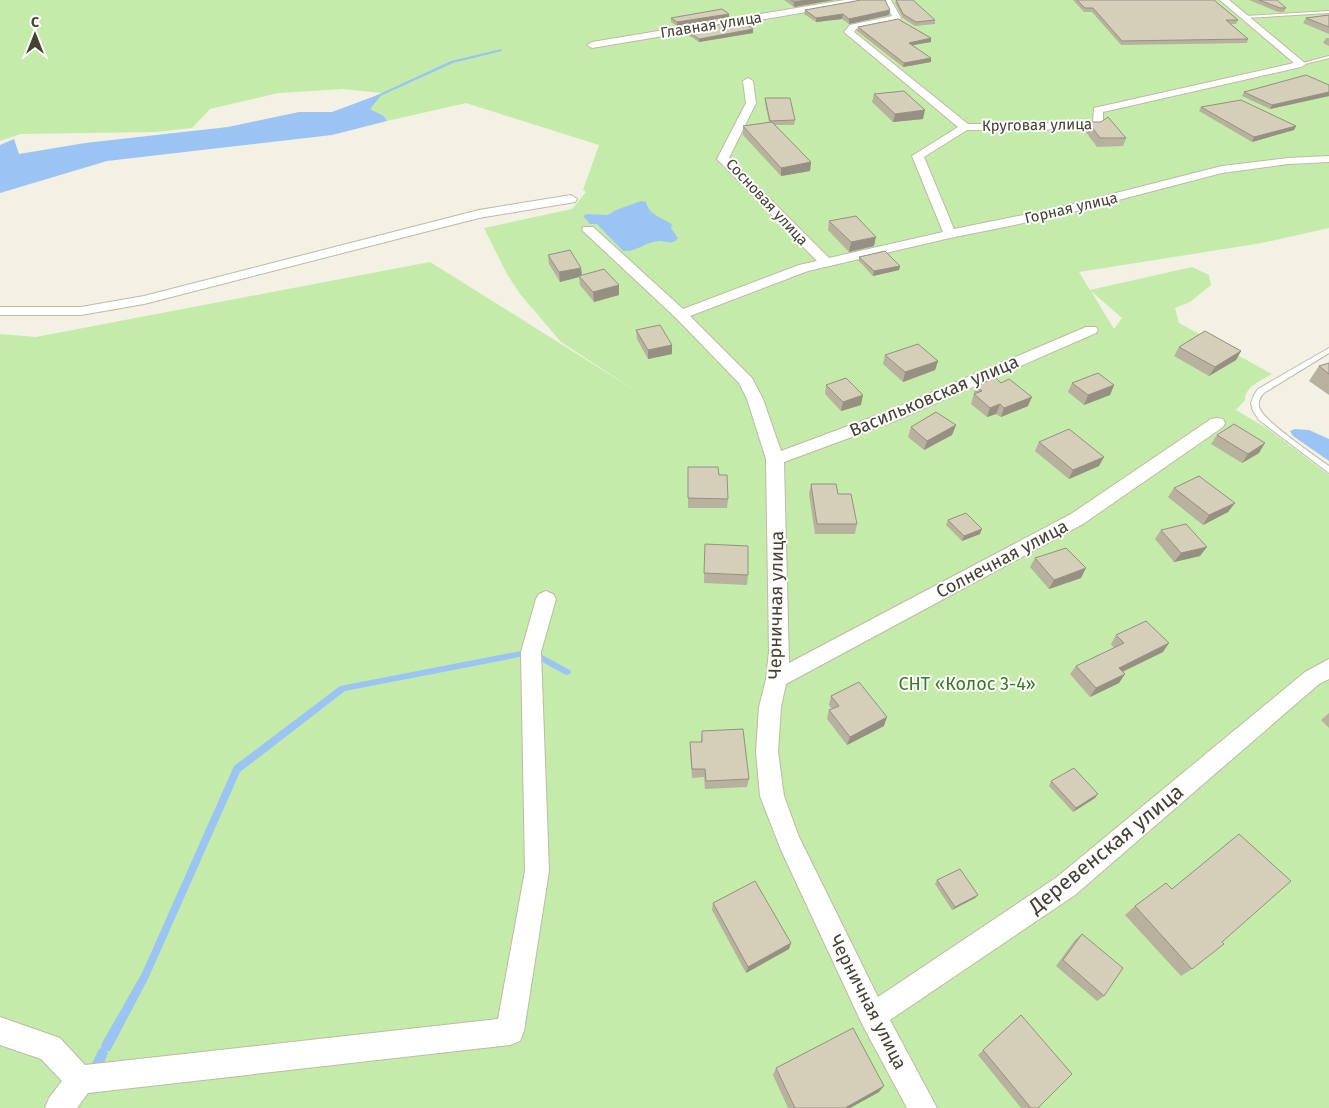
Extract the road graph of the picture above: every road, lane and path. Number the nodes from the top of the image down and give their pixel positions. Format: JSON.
{"nodes":[{"id":1,"x":860,"y":0,"type":"edge"},
{"id":2,"x":887,"y":0,"type":"edge"},
{"id":3,"x":1224,"y":0,"type":"edge"},
{"id":4,"x":1329,"y":12,"type":"edge"},
{"id":5,"x":1245,"y":17,"type":"junction"},
{"id":6,"x":592,"y":45,"type":"dead end"},
{"id":7,"x":1329,"y":57,"type":"edge"},
{"id":8,"x":1301,"y":64,"type":"junction"},
{"id":9,"x":748,"y":81,"type":"dead end"},
{"id":10,"x":965,"y":127,"type":"junction"},
{"id":11,"x":1329,"y":159,"type":"edge"},
{"id":12,"x":571,"y":199,"type":"dead end"},
{"id":13,"x":588,"y":230,"type":"dead end"},
{"id":14,"x":950,"y":234,"type":"junction"},
{"id":15,"x":826,"y":263,"type":"junction"},
{"id":16,"x":0,"y":312,"type":"edge"},
{"id":17,"x":680,"y":315,"type":"junction"},
{"id":18,"x":1091,"y":330,"type":"dead end"},
{"id":19,"x":1329,"y":350,"type":"edge"},
{"id":20,"x":1217,"y":423,"type":"dead end"},
{"id":21,"x":775,"y":459,"type":"junction"},
{"id":22,"x":1329,"y":470,"type":"edge"},
{"id":23,"x":546,"y":599,"type":"dead end"},
{"id":24,"x":1329,"y":668,"type":"edge"},
{"id":25,"x":778,"y":679,"type":"junction"},
{"id":26,"x":873,"y":1016,"type":"junction"},
{"id":27,"x":0,"y":1031,"type":"edge"},
{"id":28,"x":89,"y":1079,"type":"junction"},
{"id":29,"x":59,"y":1108,"type":"edge"},
{"id":30,"x":923,"y":1108,"type":"edge"}],
"edges":[{"from":1,"to":6,"type":"street","name":"Главная улица"},
{"from":2,"to":10,"type":"street","name":"Круговая улица"},
{"from":3,"to":5,"type":"street"},
{"from":4,"to":5,"type":"lane"},
{"from":5,"to":8,"type":"street"},
{"from":7,"to":8,"type":"lane"},
{"from":8,"to":10,"type":"street","name":"Круговая улица"},
{"from":9,"to":15,"type":"street","name":"Сосновая улица"},
{"from":10,"to":14,"type":"street"},
{"from":11,"to":14,"type":"street","name":"Горная улица"},
{"from":12,"to":16,"type":"street"},
{"from":13,"to":17,"type":"street","name":"Черничная улица"},
{"from":14,"to":15,"type":"street","name":"Горная улица"},
{"from":15,"to":17,"type":"street"},
{"from":17,"to":21,"type":"street","name":"Черничная улица"},
{"from":18,"to":21,"type":"street","name":"Васильковская улица"},
{"from":19,"to":22,"type":"lane"},
{"from":20,"to":25,"type":"street","name":"Солнечная улица"},
{"from":21,"to":25,"type":"street","name":"Черничная улица"},
{"from":23,"to":28,"type":"street"},
{"from":24,"to":26,"type":"street","name":"Деревенская улица"},
{"from":25,"to":26,"type":"street","name":"Черничная улица"},
{"from":26,"to":30,"type":"street","name":"Черничная улица"},
{"from":27,"to":28,"type":"street"},
{"from":28,"to":29,"type":"street"}]}
